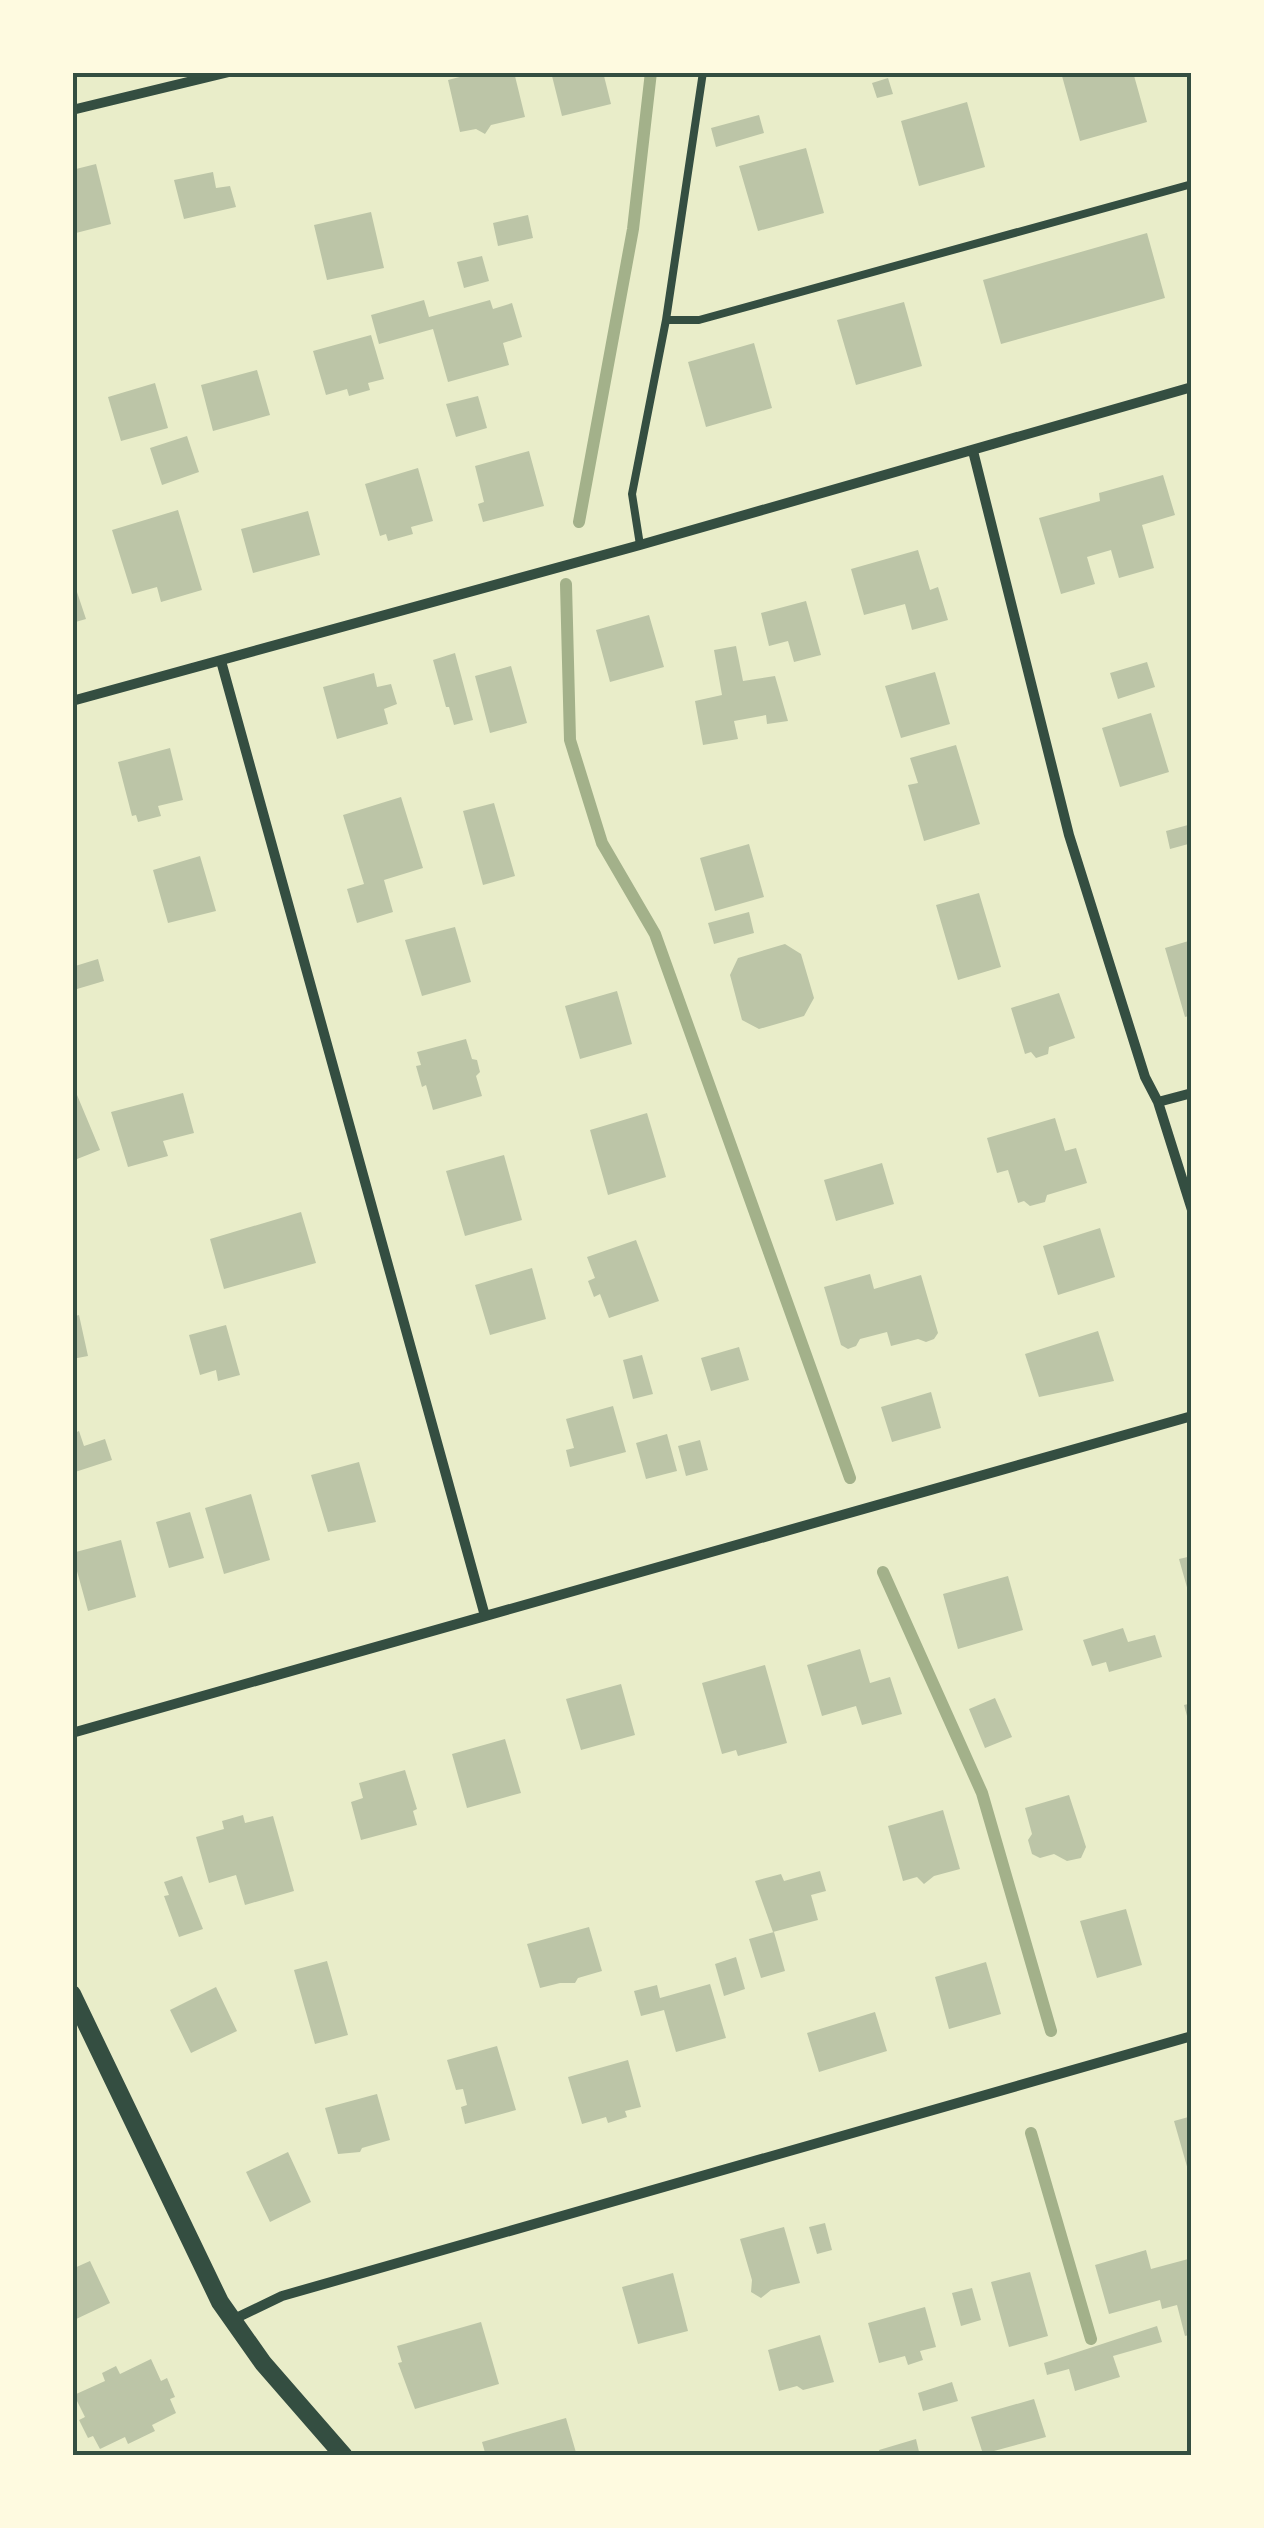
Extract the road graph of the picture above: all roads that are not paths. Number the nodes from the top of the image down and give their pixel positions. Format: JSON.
{"nodes":[{"id":1,"x":229,"y":72,"type":"edge"},
{"id":2,"x":703,"y":72,"type":"edge"},
{"id":3,"x":72,"y":110,"type":"edge"},
{"id":4,"x":1192,"y":184,"type":"edge"},
{"id":5,"x":666,"y":320,"type":"junction"},
{"id":6,"x":1192,"y":388,"type":"edge"},
{"id":7,"x":973,"y":450,"type":"junction"},
{"id":8,"x":640,"y":545,"type":"junction"},
{"id":9,"x":220,"y":661,"type":"junction"},
{"id":10,"x":72,"y":701,"type":"edge"},
{"id":11,"x":1192,"y":1093,"type":"edge"},
{"id":12,"x":1158,"y":1102,"type":"junction"},
{"id":13,"x":1192,"y":1210,"type":"edge"},
{"id":14,"x":1192,"y":1416,"type":"edge"},
{"id":15,"x":485,"y":1616,"type":"junction"},
{"id":16,"x":72,"y":1733,"type":"edge"},
{"id":17,"x":72,"y":1994,"type":"edge"},
{"id":18,"x":1192,"y":2036,"type":"edge"},
{"id":19,"x":232,"y":2320,"type":"junction"},
{"id":20,"x":344,"y":2456,"type":"edge"}],
"edges":[{"from":1,"to":3,"type":"street"},
{"from":2,"to":5,"type":"lane"},
{"from":4,"to":5,"type":"lane"},
{"from":5,"to":8,"type":"lane"},
{"from":6,"to":7,"type":"street"},
{"from":7,"to":8,"type":"street"},
{"from":7,"to":12,"type":"street"},
{"from":8,"to":9,"type":"street"},
{"from":9,"to":10,"type":"street"},
{"from":9,"to":15,"type":"street"},
{"from":11,"to":12,"type":"street"},
{"from":12,"to":13,"type":"street"},
{"from":14,"to":15,"type":"street"},
{"from":15,"to":16,"type":"street"},
{"from":17,"to":19,"type":"street"},
{"from":18,"to":19,"type":"street"},
{"from":19,"to":20,"type":"street"}]}
